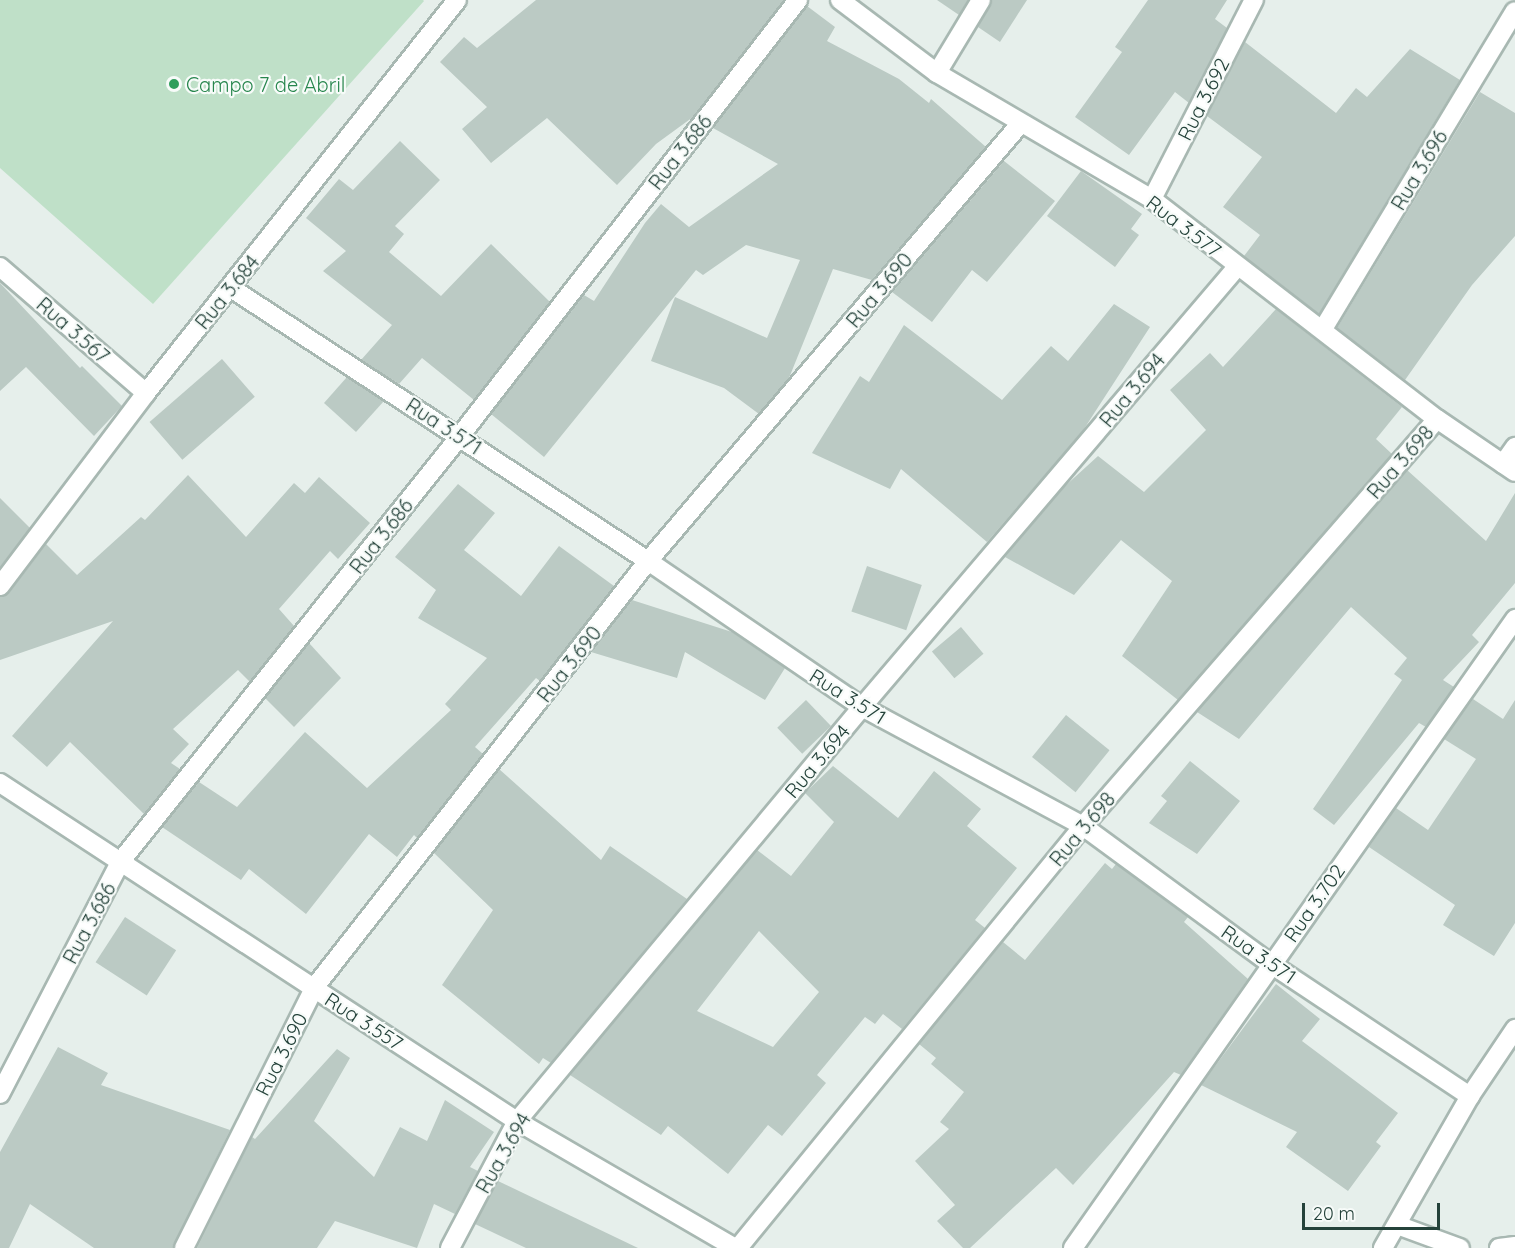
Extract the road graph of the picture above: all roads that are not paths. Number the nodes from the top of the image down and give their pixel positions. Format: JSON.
{"nodes":[{"id":1,"x":457,"y":0,"type":"edge"},
{"id":2,"x":798,"y":0,"type":"edge"},
{"id":3,"x":840,"y":0,"type":"edge"},
{"id":4,"x":981,"y":0,"type":"edge"},
{"id":5,"x":1254,"y":0,"type":"edge"},
{"id":6,"x":1515,"y":11,"type":"edge"},
{"id":7,"x":937,"y":73,"type":"junction"},
{"id":8,"x":1020,"y":124,"type":"junction"},
{"id":9,"x":1152,"y":199,"type":"junction"},
{"id":10,"x":0,"y":267,"type":"edge"},
{"id":11,"x":1238,"y":267,"type":"junction"},
{"id":12,"x":231,"y":288,"type":"junction"},
{"id":13,"x":1323,"y":329,"type":"junction"},
{"id":14,"x":146,"y":393,"type":"junction"},
{"id":15,"x":1437,"y":419,"type":"junction"},
{"id":16,"x":460,"y":436,"type":"junction"},
{"id":17,"x":1515,"y":447,"type":"edge"},
{"id":18,"x":1509,"y":468,"type":"edge"},
{"id":19,"x":648,"y":561,"type":"junction"},
{"id":20,"x":0,"y":586,"type":"edge"},
{"id":21,"x":1515,"y":619,"type":"edge"},
{"id":22,"x":862,"y":707,"type":"junction"},
{"id":23,"x":0,"y":783,"type":"edge"},
{"id":24,"x":1083,"y":826,"type":"junction"},
{"id":25,"x":121,"y":861,"type":"junction"},
{"id":26,"x":1271,"y":964,"type":"junction"},
{"id":27,"x":314,"y":988,"type":"junction"},
{"id":28,"x":1515,"y":1029,"type":"edge"},
{"id":29,"x":0,"y":1094,"type":"edge"},
{"id":30,"x":1470,"y":1096,"type":"junction"},
{"id":31,"x":517,"y":1121,"type":"junction"},
{"id":32,"x":1397,"y":1225,"type":"junction"},
{"id":33,"x":1515,"y":1246,"type":"edge"},
{"id":34,"x":184,"y":1248,"type":"edge"},
{"id":35,"x":450,"y":1248,"type":"edge"},
{"id":36,"x":736,"y":1248,"type":"edge"},
{"id":37,"x":1073,"y":1248,"type":"edge"},
{"id":38,"x":1383,"y":1248,"type":"edge"},
{"id":39,"x":1460,"y":1248,"type":"edge"},
{"id":40,"x":1498,"y":1248,"type":"edge"}],
"edges":[{"from":1,"to":12,"type":"street","name":"Rua 3.684"},
{"from":2,"to":16,"type":"street","name":"Rua 3.686"},
{"from":3,"to":7,"type":"street","name":"Rua 3.577"},
{"from":4,"to":7,"type":"street"},
{"from":5,"to":9,"type":"street","name":"Rua 3.692"},
{"from":6,"to":13,"type":"street","name":"Rua 3.696"},
{"from":7,"to":8,"type":"street","name":"Rua 3.577"},
{"from":8,"to":9,"type":"street","name":"Rua 3.577"},
{"from":8,"to":19,"type":"street","name":"Rua 3.690"},
{"from":9,"to":11,"type":"street","name":"Rua 3.577"},
{"from":10,"to":14,"type":"street","name":"Rua 3.567"},
{"from":11,"to":13,"type":"street","name":"Rua 3.577"},
{"from":11,"to":22,"type":"street","name":"Rua 3.694"},
{"from":12,"to":14,"type":"street","name":"Rua 3.684"},
{"from":12,"to":16,"type":"street","name":"Rua 3.571"},
{"from":13,"to":15,"type":"street","name":"Rua 3.577"},
{"from":14,"to":20,"type":"street","name":"Rua 3.684"},
{"from":15,"to":18,"type":"street","name":"Rua 3.577"},
{"from":15,"to":24,"type":"street","name":"Rua 3.698"},
{"from":16,"to":19,"type":"street","name":"Rua 3.571"},
{"from":16,"to":25,"type":"street","name":"Rua 3.686"},
{"from":17,"to":18,"type":"street"},
{"from":19,"to":22,"type":"street","name":"Rua 3.571"},
{"from":19,"to":27,"type":"street","name":"Rua 3.690"},
{"from":21,"to":26,"type":"street","name":"Rua 3.702"},
{"from":22,"to":24,"type":"street","name":"Rua 3.571"},
{"from":22,"to":31,"type":"street","name":"Rua 3.694"},
{"from":23,"to":25,"type":"street","name":"Rua 3.557"},
{"from":24,"to":26,"type":"street","name":"Rua 3.571"},
{"from":24,"to":36,"type":"street","name":"Rua 3.698"},
{"from":25,"to":27,"type":"street","name":"Rua 3.557"},
{"from":25,"to":29,"type":"street","name":"Rua 3.686"},
{"from":26,"to":30,"type":"street","name":"Rua 3.571"},
{"from":26,"to":37,"type":"street","name":"Rua 3.702"},
{"from":27,"to":31,"type":"street","name":"Rua 3.557"},
{"from":27,"to":34,"type":"street","name":"Rua 3.690"},
{"from":28,"to":30,"type":"street"},
{"from":30,"to":32,"type":"street"},
{"from":31,"to":35,"type":"street","name":"Rua 3.694"},
{"from":31,"to":36,"type":"street","name":"Rua 3.557"},
{"from":32,"to":38,"type":"street"},
{"from":32,"to":39,"type":"street"},
{"from":33,"to":40,"type":"street"}]}
